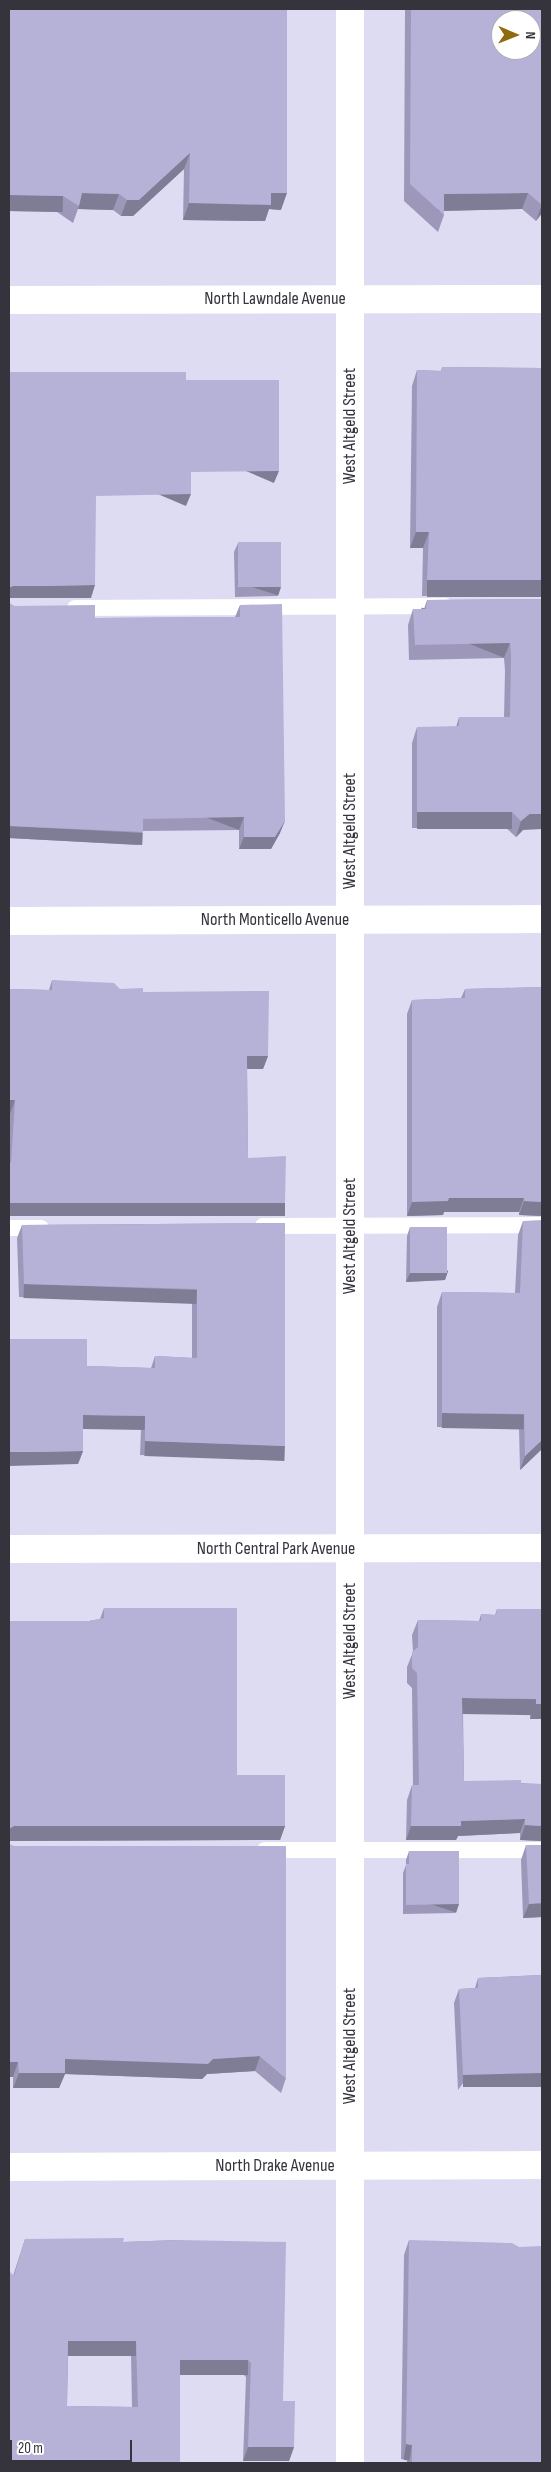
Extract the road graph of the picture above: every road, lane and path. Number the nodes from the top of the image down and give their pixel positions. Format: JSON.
{"nodes":[{"id":1,"x":350,"y":9,"type":"edge"},
{"id":2,"x":350,"y":299,"type":"junction"},
{"id":3,"x":542,"y":299,"type":"edge"},
{"id":4,"x":9,"y":300,"type":"edge"},
{"id":5,"x":462,"y":606,"type":"edge"},
{"id":6,"x":350,"y":607,"type":"junction"},
{"id":7,"x":58,"y":608,"type":"edge"},
{"id":8,"x":542,"y":919,"type":"edge"},
{"id":9,"x":351,"y":920,"type":"junction"},
{"id":10,"x":9,"y":921,"type":"edge"},
{"id":11,"x":247,"y":1226,"type":"edge"},
{"id":12,"x":350,"y":1226,"type":"junction"},
{"id":13,"x":542,"y":1226,"type":"edge"},
{"id":14,"x":9,"y":1228,"type":"edge"},
{"id":15,"x":58,"y":1228,"type":"edge"},
{"id":16,"x":350,"y":1548,"type":"junction"},
{"id":17,"x":542,"y":1548,"type":"edge"},
{"id":18,"x":9,"y":1549,"type":"edge"},
{"id":19,"x":250,"y":1850,"type":"edge"},
{"id":20,"x":350,"y":1850,"type":"junction"},
{"id":21,"x":542,"y":1850,"type":"edge"},
{"id":22,"x":542,"y":2165,"type":"edge"},
{"id":23,"x":350,"y":2166,"type":"junction"},
{"id":24,"x":9,"y":2167,"type":"edge"},
{"id":25,"x":350,"y":2463,"type":"edge"}],
"edges":[{"from":1,"to":2,"type":"street","name":"West Altgeld Street"},
{"from":2,"to":3,"type":"street","name":"North Lawndale Avenue"},
{"from":2,"to":4,"type":"street","name":"North Lawndale Avenue"},
{"from":2,"to":6,"type":"street","name":"West Altgeld Street"},
{"from":5,"to":6,"type":"lane"},
{"from":6,"to":7,"type":"lane"},
{"from":6,"to":9,"type":"street","name":"West Altgeld Street"},
{"from":8,"to":9,"type":"street","name":"North Monticello Avenue"},
{"from":9,"to":10,"type":"street","name":"North Monticello Avenue"},
{"from":9,"to":12,"type":"street","name":"West Altgeld Street"},
{"from":11,"to":12,"type":"lane"},
{"from":12,"to":13,"type":"lane"},
{"from":12,"to":16,"type":"street","name":"West Altgeld Street"},
{"from":14,"to":15,"type":"lane"},
{"from":16,"to":17,"type":"street","name":"North Central Park Avenue"},
{"from":16,"to":18,"type":"street","name":"North Central Park Avenue"},
{"from":16,"to":20,"type":"street","name":"West Altgeld Street"},
{"from":19,"to":20,"type":"lane"},
{"from":20,"to":21,"type":"lane"},
{"from":20,"to":23,"type":"street","name":"West Altgeld Street"},
{"from":22,"to":23,"type":"street","name":"North Drake Avenue"},
{"from":23,"to":24,"type":"street","name":"North Drake Avenue"},
{"from":23,"to":25,"type":"street","name":"West Altgeld Street"}]}
